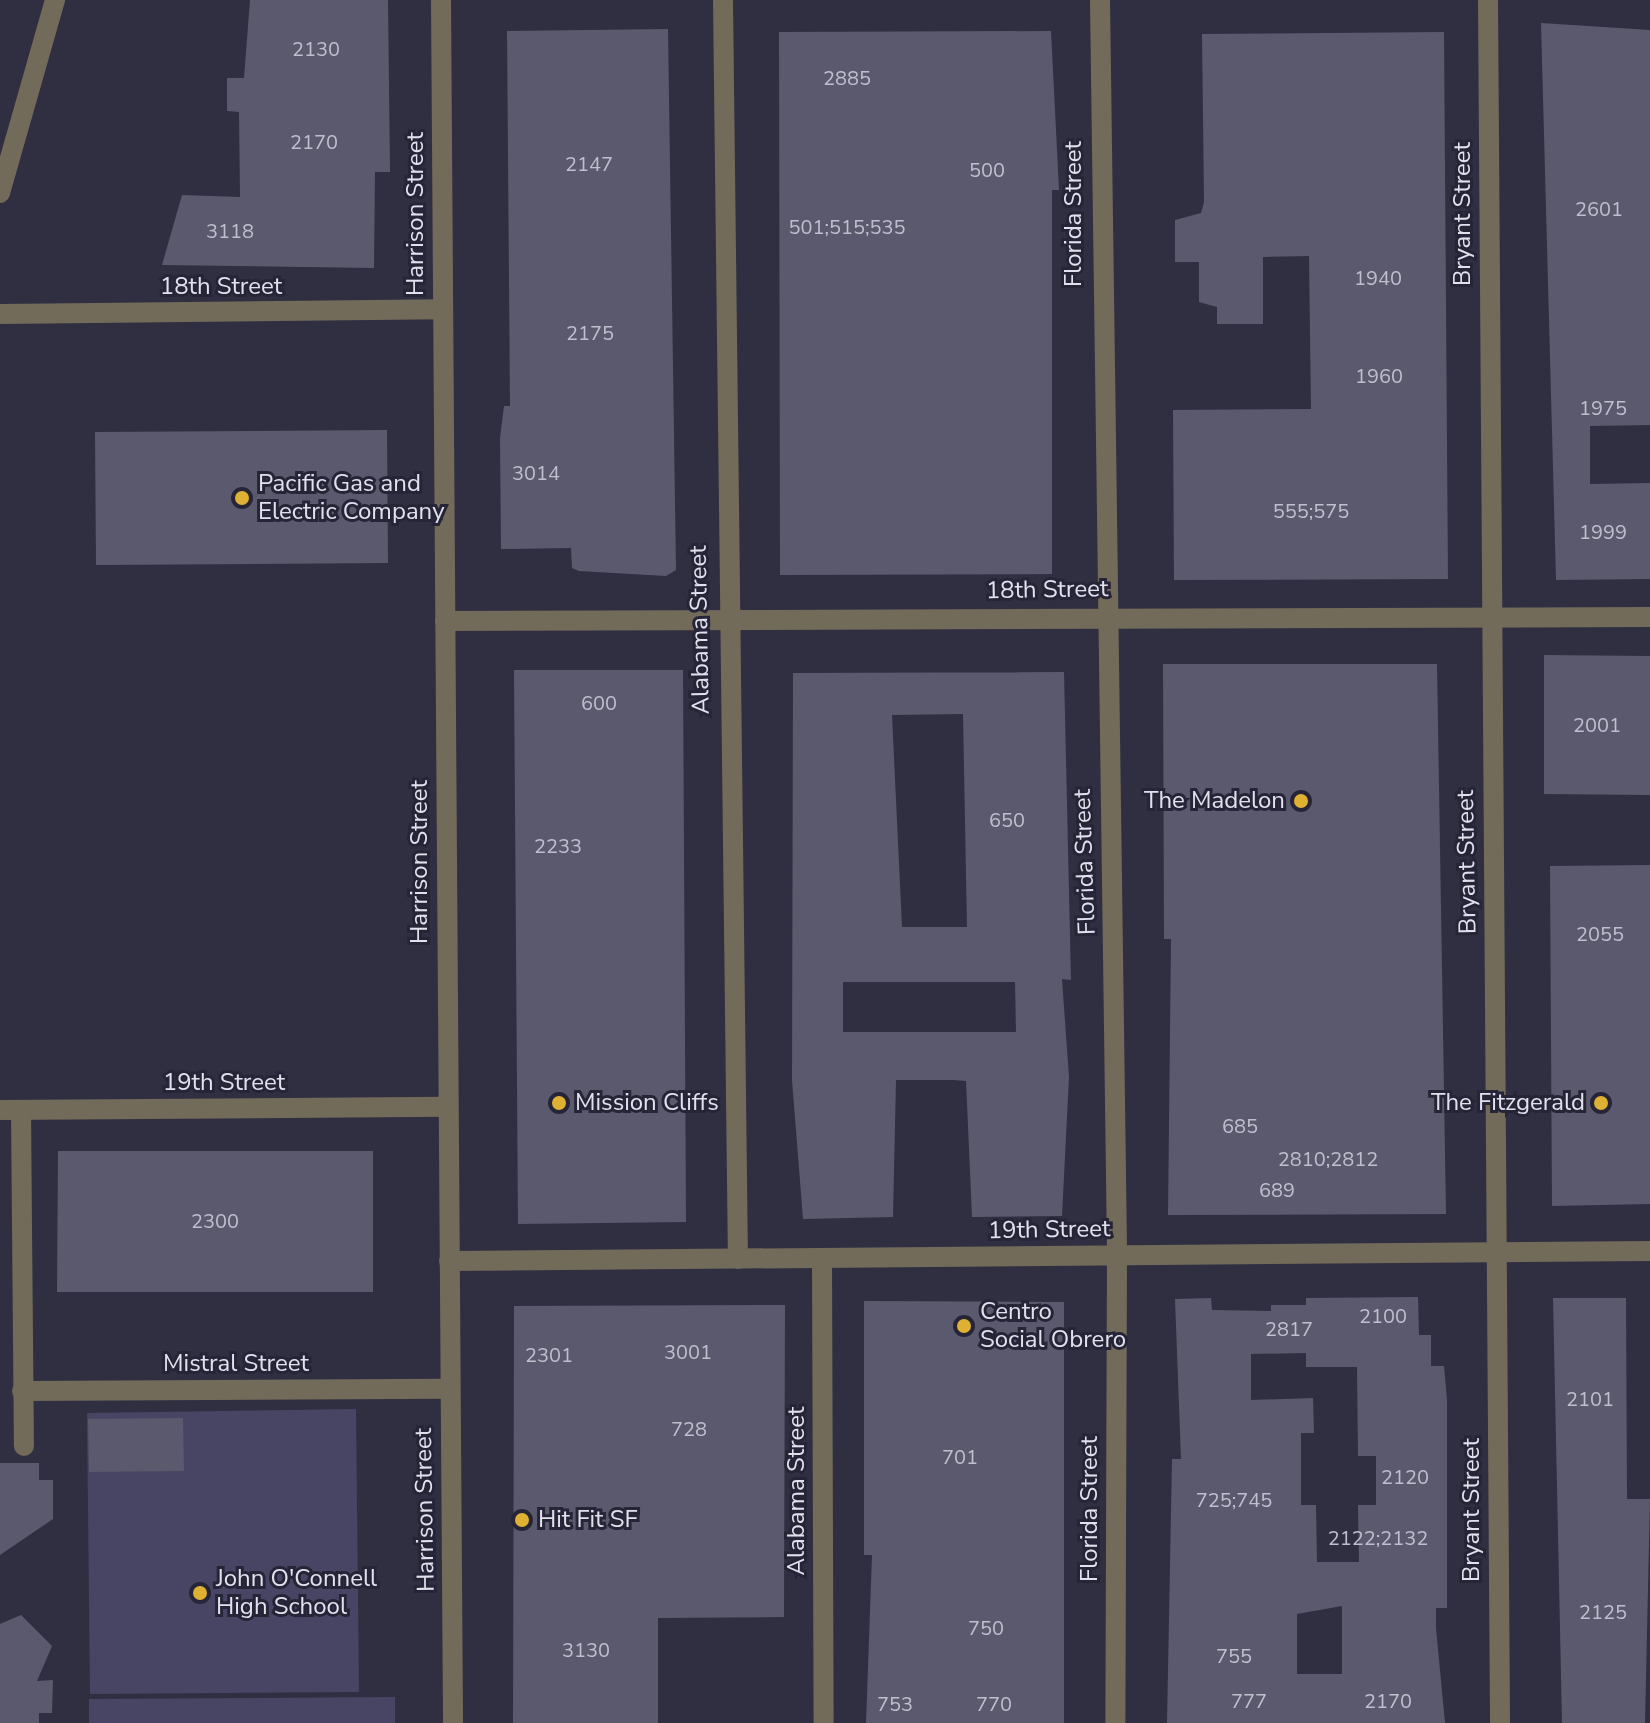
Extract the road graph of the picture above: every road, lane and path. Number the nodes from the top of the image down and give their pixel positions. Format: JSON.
{"nodes":[{"id":1,"x":55,"y":0,"type":"edge"},
{"id":2,"x":441,"y":0,"type":"edge"},
{"id":3,"x":723,"y":0,"type":"edge"},
{"id":4,"x":1100,"y":0,"type":"edge"},
{"id":5,"x":1488,"y":0,"type":"edge"},
{"id":6,"x":0,"y":193,"type":"edge"},
{"id":7,"x":442,"y":309,"type":"junction"},
{"id":8,"x":0,"y":314,"type":"edge"},
{"id":9,"x":1103,"y":615,"type":"junction"},
{"id":10,"x":1650,"y":617,"type":"edge"},
{"id":11,"x":1491,"y":618,"type":"junction"},
{"id":12,"x":725,"y":620,"type":"junction"},
{"id":13,"x":445,"y":621,"type":"junction"},
{"id":14,"x":448,"y":1107,"type":"junction"},
{"id":15,"x":0,"y":1110,"type":"edge"},
{"id":16,"x":21,"y":1110,"type":"junction"},
{"id":17,"x":1497,"y":1251,"type":"junction"},
{"id":18,"x":1650,"y":1251,"type":"edge"},
{"id":19,"x":1117,"y":1256,"type":"junction"},
{"id":20,"x":822,"y":1258,"type":"junction"},
{"id":21,"x":738,"y":1259,"type":"junction"},
{"id":22,"x":449,"y":1261,"type":"junction"},
{"id":23,"x":449,"y":1389,"type":"junction"},
{"id":24,"x":22,"y":1391,"type":"junction"},
{"id":25,"x":24,"y":1446,"type":"dead end"},
{"id":26,"x":453,"y":1723,"type":"edge"},
{"id":27,"x":824,"y":1723,"type":"edge"},
{"id":28,"x":1115,"y":1723,"type":"edge"},
{"id":29,"x":1500,"y":1723,"type":"edge"}],
"edges":[{"from":1,"to":6,"type":"street"},
{"from":2,"to":7,"type":"street","name":"Harrison Street"},
{"from":3,"to":12,"type":"street","name":"Alabama Street"},
{"from":4,"to":9,"type":"street","name":"Florida Street"},
{"from":5,"to":11,"type":"street","name":"Bryant Street"},
{"from":7,"to":8,"type":"street","name":"18th Street"},
{"from":7,"to":13,"type":"street","name":"Harrison Street"},
{"from":9,"to":11,"type":"street","name":"18th Street"},
{"from":9,"to":12,"type":"street","name":"18th Street"},
{"from":9,"to":19,"type":"street","name":"Florida Street"},
{"from":10,"to":11,"type":"street","name":"18th Street"},
{"from":11,"to":17,"type":"street","name":"Bryant Street"},
{"from":12,"to":13,"type":"street","name":"18th Street"},
{"from":12,"to":21,"type":"street","name":"Alabama Street"},
{"from":13,"to":14,"type":"street","name":"Harrison Street"},
{"from":14,"to":16,"type":"street","name":"19th Street"},
{"from":14,"to":22,"type":"street","name":"Harrison Street"},
{"from":15,"to":16,"type":"street","name":"19th Street"},
{"from":16,"to":24,"type":"street"},
{"from":17,"to":18,"type":"street","name":"19th Street"},
{"from":17,"to":19,"type":"street","name":"19th Street"},
{"from":17,"to":29,"type":"street","name":"Bryant Street"},
{"from":19,"to":20,"type":"street","name":"19th Street"},
{"from":19,"to":28,"type":"street","name":"Florida Street"},
{"from":20,"to":21,"type":"street","name":"19th Street"},
{"from":20,"to":27,"type":"street","name":"Alabama Street"},
{"from":21,"to":22,"type":"street","name":"19th Street"},
{"from":22,"to":23,"type":"street","name":"Harrison Street"},
{"from":23,"to":24,"type":"street","name":"Mistral Street"},
{"from":23,"to":26,"type":"street","name":"Harrison Street"},
{"from":24,"to":25,"type":"street"}]}
